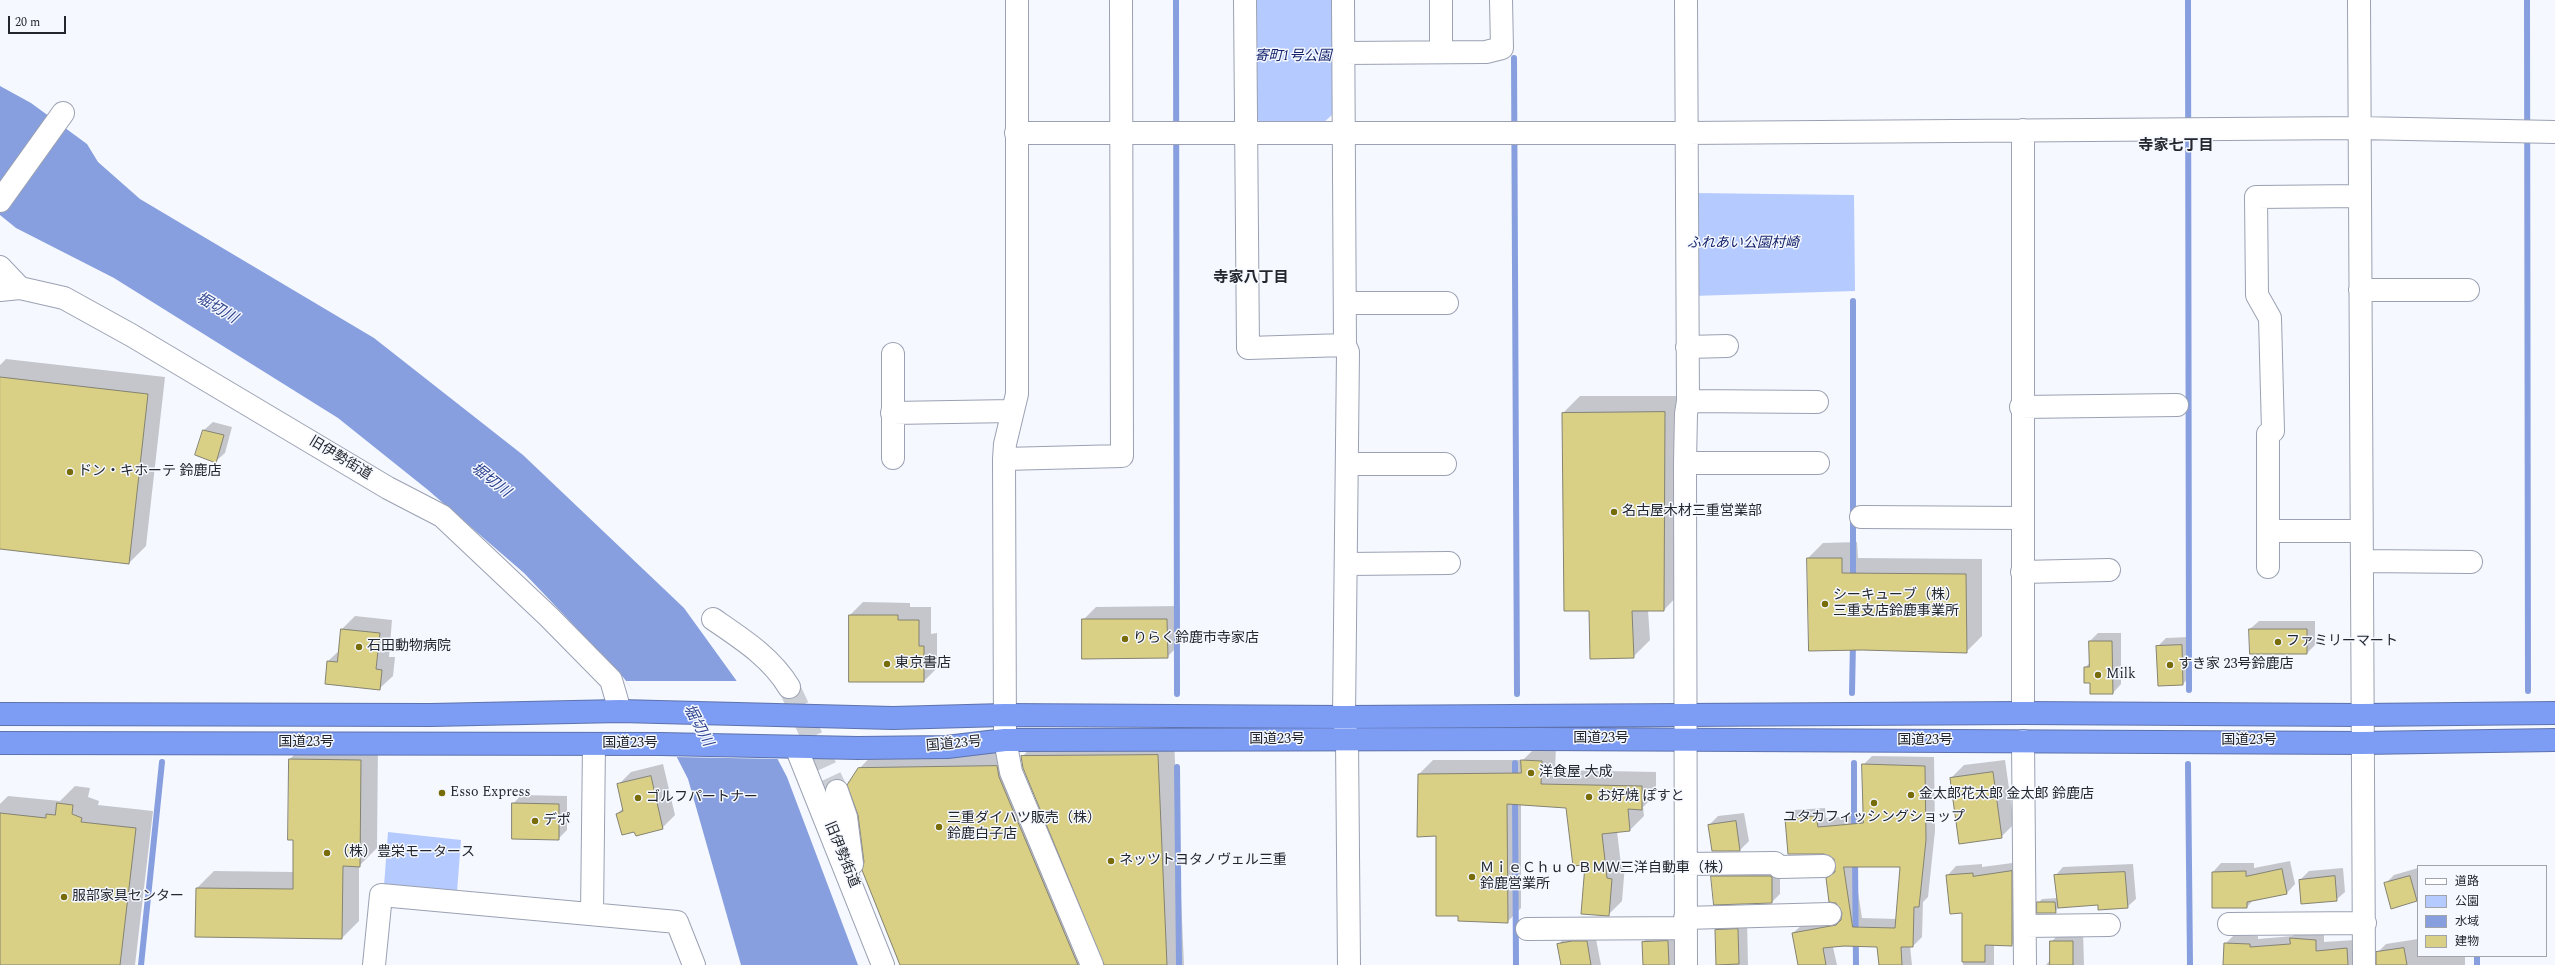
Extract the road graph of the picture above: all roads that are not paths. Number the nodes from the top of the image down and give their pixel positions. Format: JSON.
{"nodes":[{"id":1,"x":1017,"y":0,"type":"edge"},
{"id":2,"x":1122,"y":0,"type":"edge"},
{"id":3,"x":1245,"y":0,"type":"edge"},
{"id":4,"x":1343,"y":0,"type":"edge"},
{"id":5,"x":1440,"y":0,"type":"edge"},
{"id":6,"x":1502,"y":0,"type":"edge"},
{"id":7,"x":1686,"y":0,"type":"edge"},
{"id":8,"x":2359,"y":0,"type":"edge"},
{"id":9,"x":1441,"y":51,"type":"junction"},
{"id":10,"x":1343,"y":53,"type":"junction"},
{"id":11,"x":60,"y":117,"type":"dead end"},
{"id":12,"x":2359,"y":128,"type":"junction"},
{"id":13,"x":2023,"y":130,"type":"junction"},
{"id":14,"x":1344,"y":132,"type":"junction"},
{"id":15,"x":2537,"y":132,"type":"edge"},
{"id":16,"x":1016,"y":133,"type":"junction"},
{"id":17,"x":1122,"y":133,"type":"junction"},
{"id":18,"x":1245,"y":133,"type":"junction"},
{"id":19,"x":1686,"y":133,"type":"junction"},
{"id":20,"x":2360,"y":196,"type":"junction"},
{"id":21,"x":0,"y":201,"type":"edge"},
{"id":22,"x":0,"y":267,"type":"edge"},
{"id":23,"x":10,"y":289,"type":"edge"},
{"id":24,"x":2360,"y":290,"type":"junction"},
{"id":25,"x":2468,"y":290,"type":"dead end"},
{"id":26,"x":1345,"y":303,"type":"junction"},
{"id":27,"x":1447,"y":303,"type":"dead end"},
{"id":28,"x":1345,"y":345,"type":"junction"},
{"id":29,"x":1727,"y":346,"type":"dead end"},
{"id":30,"x":1688,"y":347,"type":"junction"},
{"id":31,"x":893,"y":354,"type":"dead end"},
{"id":32,"x":1688,"y":400,"type":"junction"},
{"id":33,"x":1817,"y":402,"type":"dead end"},
{"id":34,"x":2177,"y":404,"type":"dead end"},
{"id":35,"x":2021,"y":407,"type":"junction"},
{"id":36,"x":1012,"y":412,"type":"junction"},
{"id":37,"x":892,"y":413,"type":"junction"},
{"id":38,"x":893,"y":458,"type":"dead end"},
{"id":39,"x":1004,"y":459,"type":"junction"},
{"id":40,"x":1685,"y":463,"type":"junction"},
{"id":41,"x":1818,"y":463,"type":"dead end"},
{"id":42,"x":1347,"y":464,"type":"junction"},
{"id":43,"x":1445,"y":464,"type":"dead end"},
{"id":44,"x":1861,"y":517,"type":"dead end"},
{"id":45,"x":2022,"y":518,"type":"junction"},
{"id":46,"x":2268,"y":530,"type":"junction"},
{"id":47,"x":2361,"y":531,"type":"junction"},
{"id":48,"x":2362,"y":561,"type":"junction"},
{"id":49,"x":2471,"y":562,"type":"dead end"},
{"id":50,"x":1449,"y":563,"type":"dead end"},
{"id":51,"x":1346,"y":564,"type":"junction"},
{"id":52,"x":2268,"y":567,"type":"dead end"},
{"id":53,"x":2109,"y":570,"type":"dead end"},
{"id":54,"x":2022,"y":572,"type":"junction"},
{"id":55,"x":713,"y":619,"type":"dead end"},
{"id":56,"x":789,"y":687,"type":"tunnel mouth"},
{"id":57,"x":620,"y":711,"type":"junction"},
{"id":58,"x":2023,"y":713,"type":"junction"},
{"id":59,"x":2555,"y":713,"type":"edge"},
{"id":60,"x":0,"y":714,"type":"edge"},
{"id":61,"x":174,"y":715,"type":"junction"},
{"id":62,"x":1004,"y":715,"type":"junction"},
{"id":63,"x":2361,"y":715,"type":"junction"},
{"id":64,"x":1686,"y":716,"type":"junction"},
{"id":65,"x":1344,"y":717,"type":"junction"},
{"id":66,"x":1006,"y":740,"type":"junction"},
{"id":67,"x":1347,"y":740,"type":"junction"},
{"id":68,"x":1686,"y":740,"type":"junction"},
{"id":69,"x":2555,"y":740,"type":"edge"},
{"id":70,"x":2023,"y":741,"type":"junction"},
{"id":71,"x":171,"y":742,"type":"junction"},
{"id":72,"x":0,"y":743,"type":"edge"},
{"id":73,"x":2362,"y":743,"type":"junction"},
{"id":74,"x":594,"y":744,"type":"junction"},
{"id":75,"x":792,"y":746,"type":"junction"},
{"id":76,"x":837,"y":791,"type":"tunnel mouth"},
{"id":77,"x":1685,"y":864,"type":"junction"},
{"id":78,"x":1824,"y":866,"type":"dead end"},
{"id":79,"x":851,"y":881,"type":"junction"},
{"id":80,"x":592,"y":914,"type":"junction"},
{"id":81,"x":1830,"y":914,"type":"dead end"},
{"id":82,"x":1685,"y":923,"type":"junction"},
{"id":83,"x":2229,"y":924,"type":"dead end"},
{"id":84,"x":2365,"y":924,"type":"junction"},
{"id":85,"x":2109,"y":925,"type":"dead end"},
{"id":86,"x":2025,"y":926,"type":"junction"},
{"id":87,"x":1527,"y":928,"type":"dead end"},
{"id":88,"x":374,"y":965,"type":"edge"},
{"id":89,"x":694,"y":965,"type":"edge"},
{"id":90,"x":883,"y":965,"type":"edge"},
{"id":91,"x":1092,"y":965,"type":"edge"},
{"id":92,"x":1349,"y":965,"type":"edge"},
{"id":93,"x":1686,"y":965,"type":"edge"},
{"id":94,"x":2024,"y":965,"type":"edge"},
{"id":95,"x":2364,"y":965,"type":"edge"}],
"edges":[{"from":1,"to":16,"type":"street"},
{"from":2,"to":17,"type":"street"},
{"from":3,"to":18,"type":"street"},
{"from":4,"to":10,"type":"street"},
{"from":5,"to":9,"type":"street"},
{"from":6,"to":9,"type":"street"},
{"from":7,"to":19,"type":"street"},
{"from":8,"to":12,"type":"street"},
{"from":9,"to":10,"type":"street"},
{"from":10,"to":14,"type":"street"},
{"from":11,"to":21,"type":"street"},
{"from":12,"to":13,"type":"street"},
{"from":12,"to":15,"type":"street"},
{"from":12,"to":20,"type":"street"},
{"from":13,"to":19,"type":"street"},
{"from":13,"to":35,"type":"street"},
{"from":14,"to":18,"type":"street"},
{"from":14,"to":19,"type":"street"},
{"from":14,"to":26,"type":"street"},
{"from":16,"to":17,"type":"street"},
{"from":16,"to":36,"type":"street"},
{"from":17,"to":18,"type":"street"},
{"from":17,"to":39,"type":"street"},
{"from":18,"to":28,"type":"street"},
{"from":19,"to":30,"type":"street"},
{"from":20,"to":24,"type":"street"},
{"from":20,"to":46,"type":"street"},
{"from":22,"to":23,"type":"street"},
{"from":23,"to":57,"type":"street","name":"旧伊勢街道"},
{"from":24,"to":25,"type":"street"},
{"from":24,"to":47,"type":"street"},
{"from":26,"to":27,"type":"street"},
{"from":26,"to":28,"type":"street"},
{"from":28,"to":42,"type":"street"},
{"from":29,"to":30,"type":"street"},
{"from":30,"to":32,"type":"street"},
{"from":31,"to":37,"type":"street"},
{"from":32,"to":33,"type":"street"},
{"from":32,"to":40,"type":"street"},
{"from":34,"to":35,"type":"street"},
{"from":35,"to":45,"type":"street"},
{"from":36,"to":37,"type":"street"},
{"from":36,"to":39,"type":"street"},
{"from":37,"to":38,"type":"street"},
{"from":39,"to":62,"type":"street"},
{"from":40,"to":41,"type":"street"},
{"from":40,"to":64,"type":"street"},
{"from":42,"to":43,"type":"street"},
{"from":42,"to":51,"type":"street"},
{"from":44,"to":45,"type":"street"},
{"from":45,"to":54,"type":"street"},
{"from":46,"to":47,"type":"street"},
{"from":46,"to":52,"type":"street"},
{"from":47,"to":48,"type":"street"},
{"from":48,"to":49,"type":"street"},
{"from":48,"to":63,"type":"street"},
{"from":50,"to":51,"type":"street"},
{"from":51,"to":65,"type":"street"},
{"from":53,"to":54,"type":"street"},
{"from":54,"to":58,"type":"street"},
{"from":55,"to":56,"type":"street"},
{"from":57,"to":61,"type":"highway","name":"国道23号"},
{"from":57,"to":62,"type":"highway","name":"国道23号"},
{"from":58,"to":63,"type":"highway","name":"国道23号"},
{"from":58,"to":64,"type":"highway","name":"国道23号"},
{"from":59,"to":63,"type":"highway","name":"国道23号"},
{"from":60,"to":61,"type":"highway","name":"国道23号"},
{"from":61,"to":71,"type":"highway"},
{"from":62,"to":65,"type":"highway","name":"国道23号"},
{"from":62,"to":66,"type":"street"},
{"from":63,"to":73,"type":"street"},
{"from":64,"to":65,"type":"highway","name":"国道23号"},
{"from":64,"to":68,"type":"street"},
{"from":65,"to":67,"type":"street"},
{"from":66,"to":67,"type":"highway","name":"国道23号"},
{"from":66,"to":75,"type":"highway","name":"国道23号"},
{"from":66,"to":91,"type":"street"},
{"from":67,"to":68,"type":"highway","name":"国道23号"},
{"from":67,"to":92,"type":"street"},
{"from":68,"to":70,"type":"highway","name":"国道23号"},
{"from":68,"to":77,"type":"street"},
{"from":69,"to":73,"type":"highway","name":"国道23号"},
{"from":70,"to":73,"type":"highway","name":"国道23号"},
{"from":70,"to":86,"type":"street"},
{"from":71,"to":72,"type":"highway","name":"国道23号"},
{"from":71,"to":74,"type":"highway","name":"国道23号"},
{"from":73,"to":84,"type":"street"},
{"from":74,"to":75,"type":"highway","name":"国道23号"},
{"from":74,"to":80,"type":"street"},
{"from":75,"to":79,"type":"street","name":"旧伊勢街道"},
{"from":76,"to":79,"type":"street"},
{"from":77,"to":78,"type":"street"},
{"from":77,"to":82,"type":"street"},
{"from":79,"to":90,"type":"street","name":"旧伊勢街道"},
{"from":80,"to":88,"type":"street"},
{"from":80,"to":89,"type":"street"},
{"from":81,"to":82,"type":"street"},
{"from":82,"to":87,"type":"street"},
{"from":82,"to":93,"type":"street"},
{"from":83,"to":84,"type":"street"},
{"from":84,"to":95,"type":"street"},
{"from":85,"to":86,"type":"street"},
{"from":86,"to":94,"type":"street"}]}
